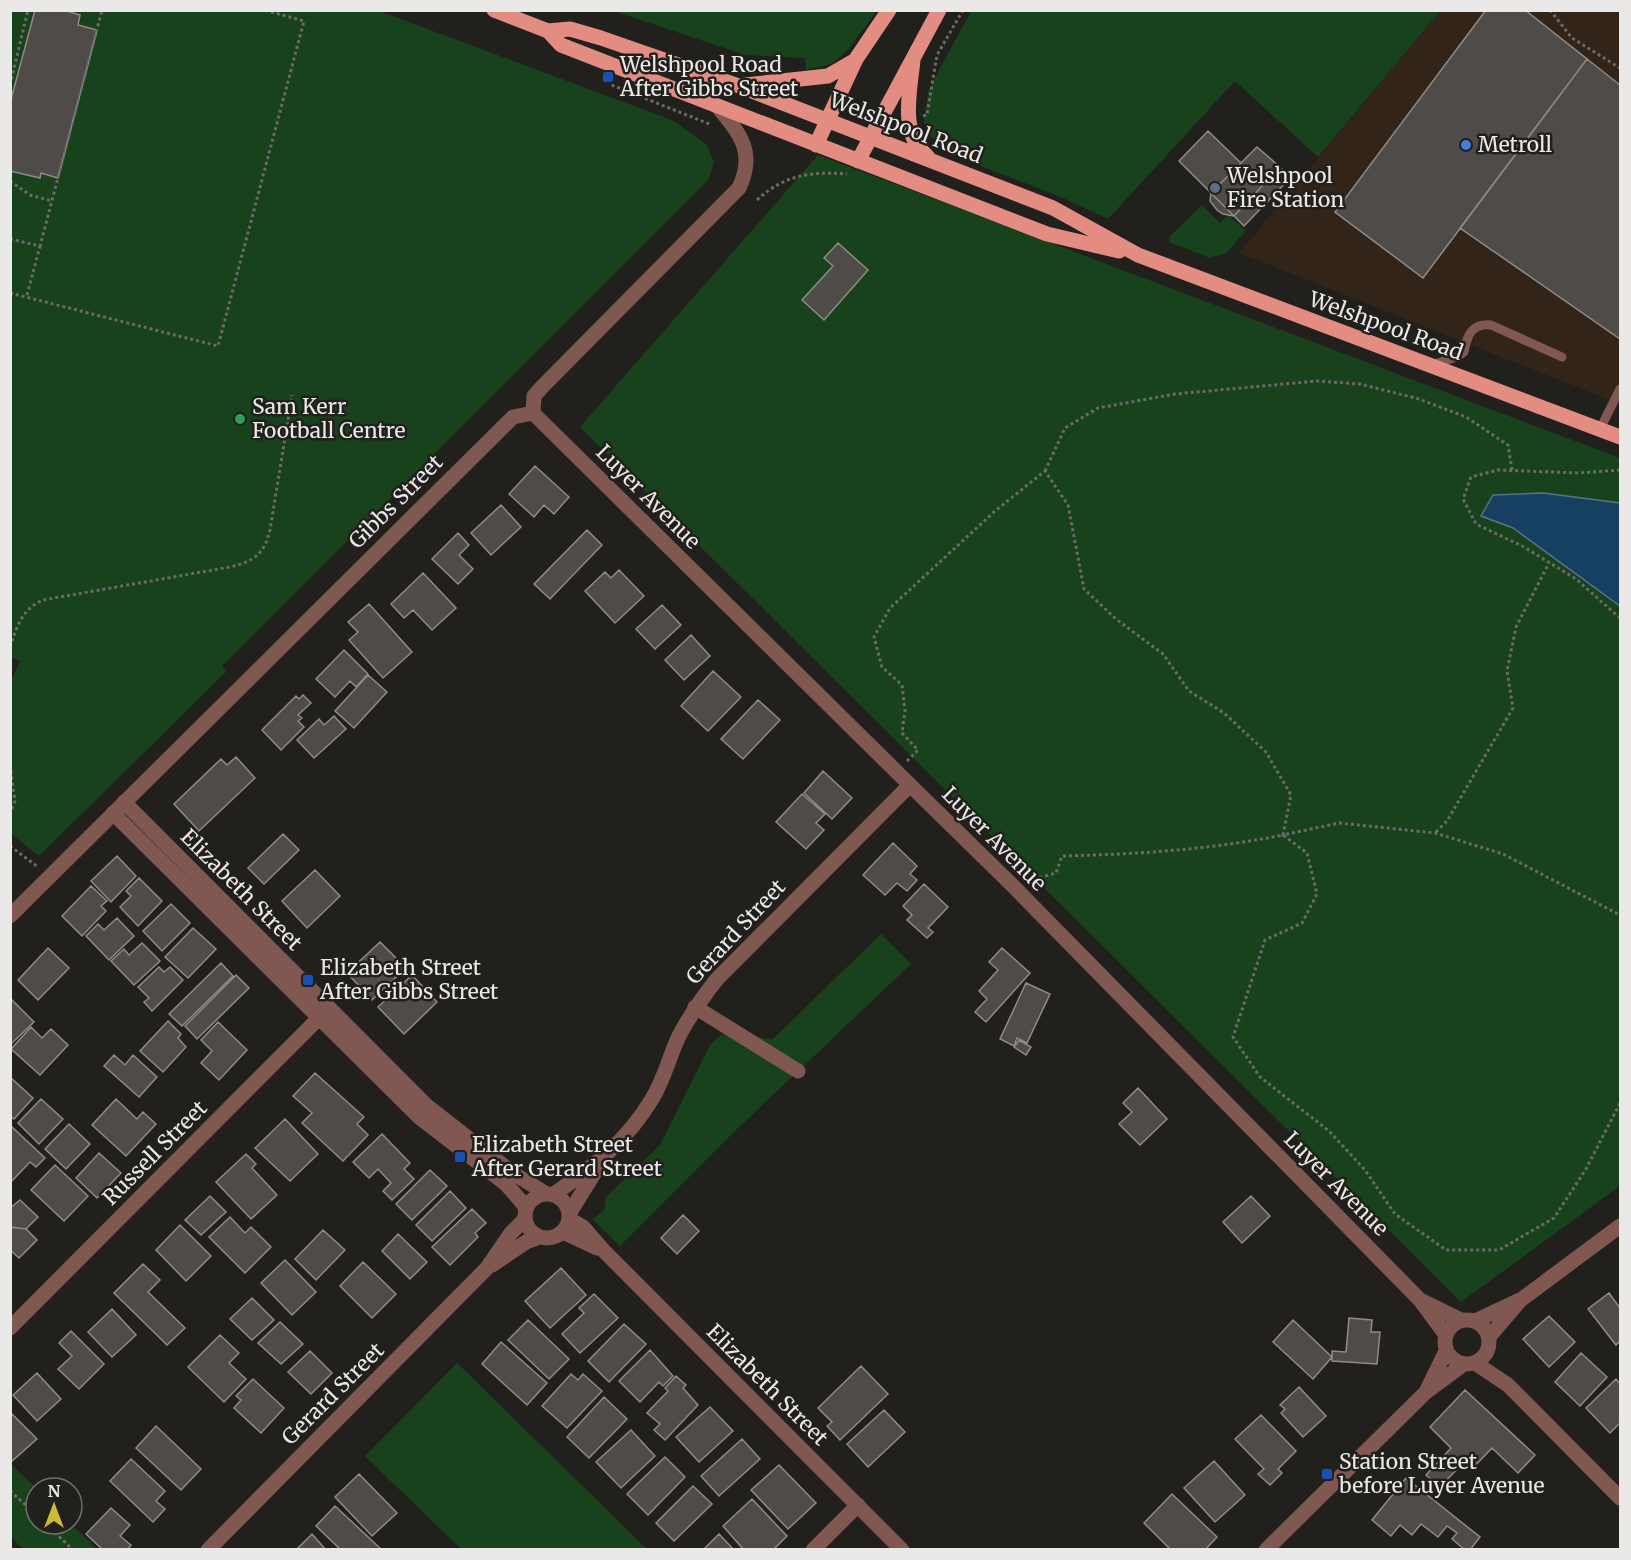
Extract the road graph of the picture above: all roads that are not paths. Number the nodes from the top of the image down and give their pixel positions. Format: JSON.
{"nodes":[{"id":1,"x":494,"y":10,"type":"edge"},
{"id":2,"x":889,"y":10,"type":"edge"},
{"id":3,"x":939,"y":10,"type":"edge"},
{"id":4,"x":548,"y":31,"type":"junction"},
{"id":5,"x":914,"y":54,"type":"junction"},
{"id":6,"x":856,"y":59,"type":"junction"},
{"id":7,"x":740,"y":86,"type":"junction"},
{"id":8,"x":718,"y":106,"type":"junction"},
{"id":9,"x":827,"y":119,"type":"junction"},
{"id":10,"x":870,"y":135,"type":"junction"},
{"id":11,"x":816,"y":145,"type":"junction"},
{"id":12,"x":931,"y":159,"type":"junction"},
{"id":13,"x":858,"y":161,"type":"junction"},
{"id":14,"x":1138,"y":255,"type":"junction"},
{"id":15,"x":1562,"y":357,"type":"dead end"},
{"id":16,"x":1431,"y":365,"type":"junction"},
{"id":17,"x":1620,"y":388,"type":"edge"},
{"id":18,"x":533,"y":413,"type":"junction"},
{"id":19,"x":1600,"y":429,"type":"junction"},
{"id":20,"x":1620,"y":437,"type":"edge"},
{"id":21,"x":910,"y":785,"type":"junction"},
{"id":22,"x":118,"y":808,"type":"junction"},
{"id":23,"x":10,"y":916,"type":"edge"},
{"id":24,"x":695,"y":1007,"type":"junction"},
{"id":25,"x":324,"y":1013,"type":"junction"},
{"id":26,"x":798,"y":1071,"type":"dead end"},
{"id":27,"x":603,"y":1160,"type":"junction"},
{"id":28,"x":550,"y":1194,"type":"junction"},
{"id":29,"x":525,"y":1213,"type":"junction"},
{"id":30,"x":567,"y":1221,"type":"junction"},
{"id":31,"x":1620,"y":1226,"type":"edge"},
{"id":32,"x":540,"y":1237,"type":"junction"},
{"id":33,"x":487,"y":1268,"type":"junction"},
{"id":34,"x":1522,"y":1299,"type":"junction"},
{"id":35,"x":1420,"y":1300,"type":"junction"},
{"id":36,"x":1468,"y":1321,"type":"junction"},
{"id":37,"x":10,"y":1328,"type":"edge"},
{"id":38,"x":1446,"y":1335,"type":"junction"},
{"id":39,"x":1489,"y":1343,"type":"junction"},
{"id":40,"x":1446,"y":1351,"type":"junction"},
{"id":41,"x":1470,"y":1364,"type":"junction"},
{"id":42,"x":1508,"y":1385,"type":"junction"},
{"id":43,"x":1426,"y":1392,"type":"junction"},
{"id":44,"x":1620,"y":1498,"type":"edge"},
{"id":45,"x":858,"y":1505,"type":"junction"},
{"id":46,"x":207,"y":1550,"type":"edge"},
{"id":47,"x":813,"y":1550,"type":"edge"},
{"id":48,"x":902,"y":1550,"type":"edge"},
{"id":49,"x":1266,"y":1550,"type":"edge"}],
"edges":[{"from":1,"to":4,"type":"main road","name":"Welshpool Road"},
{"from":2,"to":6,"type":"main road"},
{"from":3,"to":5,"type":"main road"},
{"from":4,"to":7,"type":"main road","name":"Welshpool Road"},
{"from":4,"to":8,"type":"main road","name":"Welshpool Road"},
{"from":5,"to":10,"type":"main road"},
{"from":5,"to":12,"type":"main road"},
{"from":6,"to":7,"type":"main road"},
{"from":6,"to":9,"type":"main road"},
{"from":7,"to":9,"type":"main road","name":"Welshpool Road"},
{"from":8,"to":11,"type":"main road","name":"Welshpool Road"},
{"from":8,"to":18,"type":"street"},
{"from":9,"to":10,"type":"main road","name":"Welshpool Road"},
{"from":9,"to":11,"type":"main road"},
{"from":10,"to":12,"type":"main road","name":"Welshpool Road"},
{"from":10,"to":13,"type":"main road"},
{"from":11,"to":13,"type":"main road","name":"Welshpool Road"},
{"from":12,"to":14,"type":"main road","name":"Welshpool Road"},
{"from":13,"to":14,"type":"main road","name":"Welshpool Road"},
{"from":14,"to":16,"type":"main road","name":"Welshpool Road"},
{"from":15,"to":16,"type":"lane"},
{"from":16,"to":19,"type":"main road","name":"Welshpool Road"},
{"from":17,"to":19,"type":"lane"},
{"from":18,"to":21,"type":"street","name":"Luyer Avenue"},
{"from":18,"to":22,"type":"street","name":"Gibbs Street"},
{"from":19,"to":20,"type":"main road","name":"Welshpool Road"},
{"from":21,"to":24,"type":"street","name":"Gerard Street"},
{"from":21,"to":35,"type":"street","name":"Luyer Avenue"},
{"from":22,"to":23,"type":"street","name":"Gibbs Street"},
{"from":22,"to":25,"type":"street","name":"Elizabeth Street"},
{"from":24,"to":26,"type":"street"},
{"from":24,"to":27,"type":"street","name":"Gerard Street"},
{"from":25,"to":28,"type":"street","name":"Elizabeth Street"},
{"from":25,"to":29,"type":"street","name":"Elizabeth Street"},
{"from":25,"to":37,"type":"street","name":"Russell Street"},
{"from":27,"to":28,"type":"street","name":"Gerard Street"},
{"from":27,"to":30,"type":"street","name":"Gerard Street"},
{"from":28,"to":29,"type":"street"},
{"from":28,"to":30,"type":"street"},
{"from":29,"to":32,"type":"street"},
{"from":29,"to":33,"type":"street","name":"Gerard Street"},
{"from":30,"to":32,"type":"street"},
{"from":30,"to":45,"type":"street","name":"Elizabeth Street"},
{"from":31,"to":34,"type":"street"},
{"from":32,"to":33,"type":"street","name":"Gerard Street"},
{"from":33,"to":46,"type":"street","name":"Gerard Street"},
{"from":34,"to":36,"type":"street"},
{"from":34,"to":39,"type":"street"},
{"from":35,"to":36,"type":"street","name":"Luyer Avenue"},
{"from":35,"to":38,"type":"street","name":"Luyer Avenue"},
{"from":36,"to":38,"type":"street"},
{"from":36,"to":39,"type":"street"},
{"from":38,"to":40,"type":"street"},
{"from":39,"to":41,"type":"street"},
{"from":39,"to":42,"type":"street"},
{"from":40,"to":41,"type":"street"},
{"from":40,"to":43,"type":"street"},
{"from":41,"to":42,"type":"street"},
{"from":41,"to":43,"type":"street"},
{"from":42,"to":44,"type":"street"},
{"from":43,"to":49,"type":"street"},
{"from":45,"to":47,"type":"street"},
{"from":45,"to":48,"type":"street","name":"Elizabeth Street"}]}
